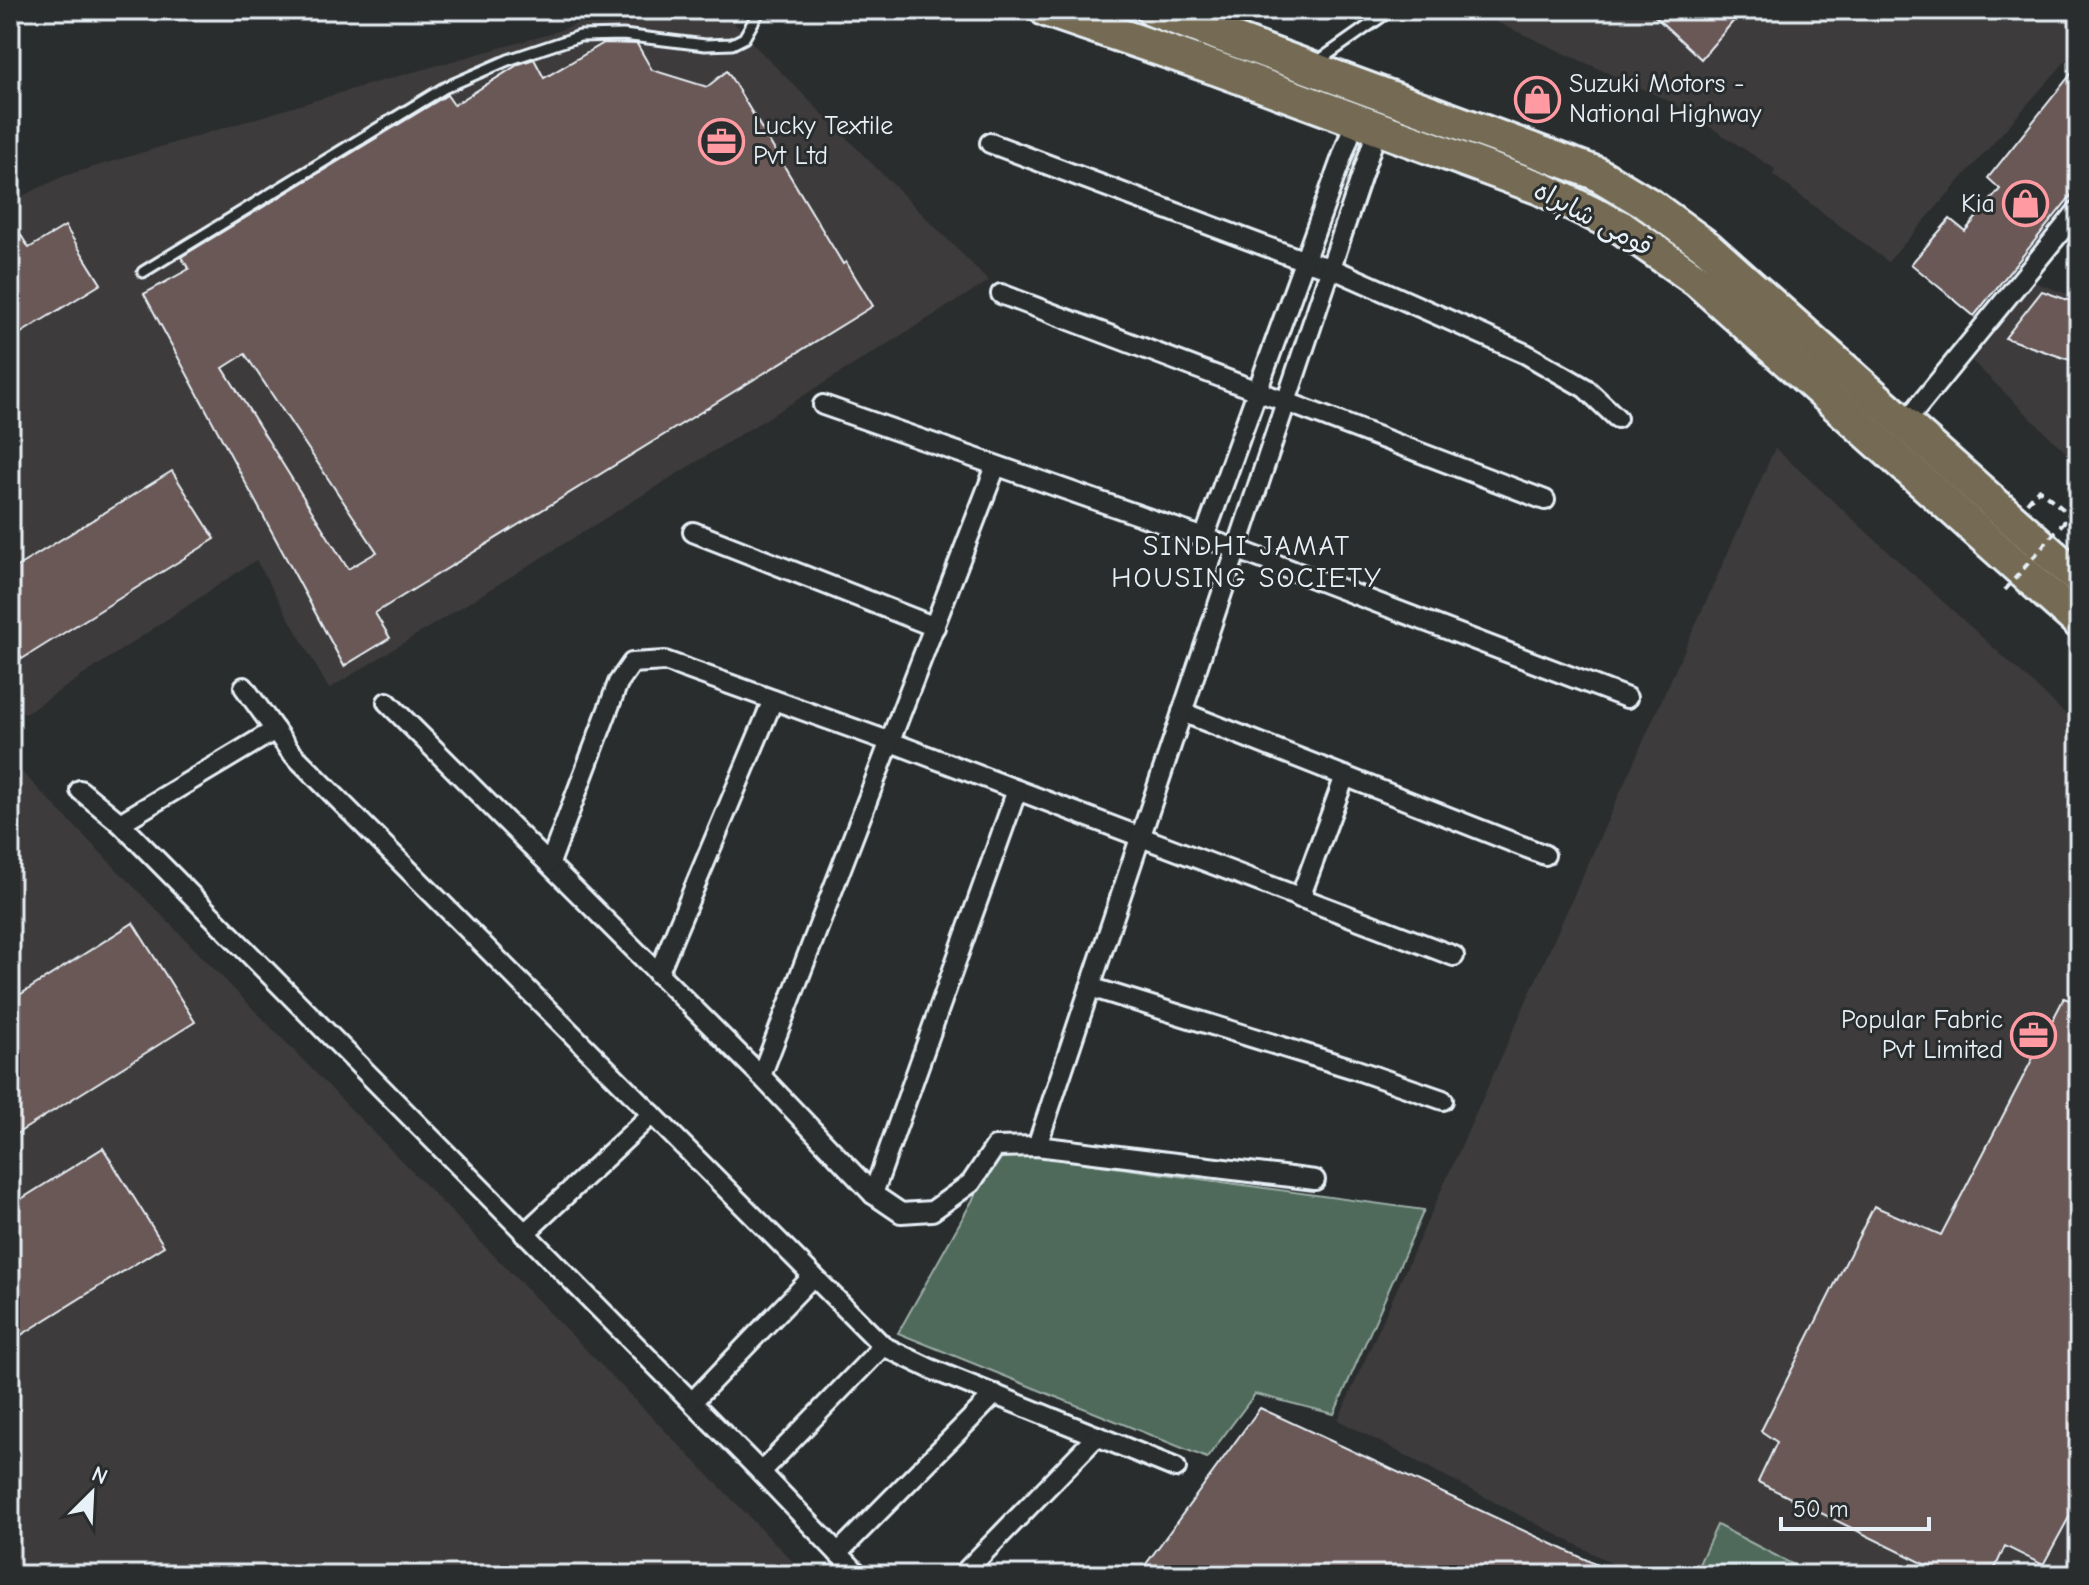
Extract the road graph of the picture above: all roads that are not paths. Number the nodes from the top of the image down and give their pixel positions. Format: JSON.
{"nodes":[{"id":1,"x":760,"y":10,"type":"edge"},
{"id":2,"x":1046,"y":10,"type":"edge"},
{"id":3,"x":1153,"y":10,"type":"edge"},
{"id":4,"x":1391,"y":10,"type":"edge"},
{"id":5,"x":1308,"y":68,"type":"junction"},
{"id":6,"x":1366,"y":125,"type":"junction"},
{"id":7,"x":990,"y":143,"type":"dead end"},
{"id":8,"x":2079,"y":209,"type":"edge"},
{"id":9,"x":1305,"y":261,"type":"junction"},
{"id":10,"x":1331,"y":268,"type":"junction"},
{"id":11,"x":143,"y":272,"type":"dead end"},
{"id":12,"x":1001,"y":294,"type":"dead end"},
{"id":13,"x":1256,"y":390,"type":"junction"},
{"id":14,"x":1286,"y":401,"type":"junction"},
{"id":15,"x":823,"y":405,"type":"dead end"},
{"id":16,"x":1617,"y":418,"type":"dead end"},
{"id":17,"x":1904,"y":424,"type":"junction"},
{"id":18,"x":996,"y":466,"type":"junction"},
{"id":19,"x":1545,"y":500,"type":"dead end"},
{"id":20,"x":693,"y":532,"type":"dead end"},
{"id":21,"x":1204,"y":538,"type":"junction"},
{"id":22,"x":1236,"y":549,"type":"junction"},
{"id":23,"x":2079,"y":579,"type":"edge"},
{"id":24,"x":2079,"y":622,"type":"edge"},
{"id":25,"x":935,"y":627,"type":"junction"},
{"id":26,"x":244,"y":687,"type":"dead end"},
{"id":27,"x":1627,"y":698,"type":"dead end"},
{"id":28,"x":773,"y":700,"type":"junction"},
{"id":29,"x":387,"y":702,"type":"dead end"},
{"id":30,"x":1182,"y":712,"type":"junction"},
{"id":31,"x":275,"y":730,"type":"junction"},
{"id":32,"x":891,"y":742,"type":"junction"},
{"id":33,"x":1345,"y":776,"type":"junction"},
{"id":34,"x":80,"y":790,"type":"dead end"},
{"id":35,"x":1017,"y":790,"type":"junction"},
{"id":36,"x":120,"y":823,"type":"junction"},
{"id":37,"x":1140,"y":837,"type":"junction"},
{"id":38,"x":1545,"y":855,"type":"dead end"},
{"id":39,"x":550,"y":863,"type":"junction"},
{"id":40,"x":1300,"y":898,"type":"junction"},
{"id":41,"x":1454,"y":956,"type":"dead end"},
{"id":42,"x":658,"y":974,"type":"junction"},
{"id":43,"x":1090,"y":987,"type":"junction"},
{"id":44,"x":761,"y":1076,"type":"junction"},
{"id":45,"x":1443,"y":1100,"type":"dead end"},
{"id":46,"x":652,"y":1114,"type":"junction"},
{"id":47,"x":1037,"y":1146,"type":"junction"},
{"id":48,"x":1315,"y":1180,"type":"dead end"},
{"id":49,"x":873,"y":1194,"type":"junction"},
{"id":50,"x":524,"y":1234,"type":"junction"},
{"id":51,"x":813,"y":1276,"type":"junction"},
{"id":52,"x":883,"y":1346,"type":"junction"},
{"id":53,"x":995,"y":1394,"type":"junction"},
{"id":54,"x":692,"y":1402,"type":"junction"},
{"id":55,"x":1097,"y":1436,"type":"junction"},
{"id":56,"x":1176,"y":1468,"type":"dead end"},
{"id":57,"x":761,"y":1472,"type":"junction"},
{"id":58,"x":838,"y":1553,"type":"junction"},
{"id":59,"x":859,"y":1575,"type":"edge"},
{"id":60,"x":962,"y":1575,"type":"edge"}],
"edges":[{"from":1,"to":11,"type":"lane"},
{"from":2,"to":6,"type":"highway","name":"قومی شاہراہ"},
{"from":3,"to":5,"type":"highway","name":"قومی شاہراہ"},
{"from":4,"to":5,"type":"lane"},
{"from":5,"to":17,"type":"highway","name":"قومی شاہراہ"},
{"from":6,"to":9,"type":"street"},
{"from":6,"to":10,"type":"street"},
{"from":6,"to":24,"type":"highway","name":"قومی شاہراہ"},
{"from":7,"to":9,"type":"street"},
{"from":8,"to":17,"type":"street"},
{"from":9,"to":10,"type":"street"},
{"from":9,"to":13,"type":"street"},
{"from":10,"to":14,"type":"street"},
{"from":10,"to":16,"type":"street"},
{"from":12,"to":13,"type":"street"},
{"from":13,"to":14,"type":"street"},
{"from":13,"to":21,"type":"street"},
{"from":14,"to":19,"type":"street"},
{"from":14,"to":22,"type":"street"},
{"from":15,"to":18,"type":"street"},
{"from":17,"to":23,"type":"highway","name":"قومی شاہراہ"},
{"from":18,"to":21,"type":"street"},
{"from":18,"to":25,"type":"street"},
{"from":20,"to":25,"type":"street"},
{"from":21,"to":22,"type":"street"},
{"from":22,"to":27,"type":"street"},
{"from":22,"to":30,"type":"street"},
{"from":25,"to":32,"type":"street"},
{"from":26,"to":31,"type":"street"},
{"from":28,"to":32,"type":"street"},
{"from":28,"to":39,"type":"street"},
{"from":28,"to":42,"type":"street"},
{"from":29,"to":39,"type":"street"},
{"from":30,"to":33,"type":"street"},
{"from":30,"to":37,"type":"street"},
{"from":31,"to":36,"type":"street"},
{"from":31,"to":46,"type":"street"},
{"from":32,"to":35,"type":"street"},
{"from":32,"to":44,"type":"street"},
{"from":33,"to":38,"type":"street"},
{"from":33,"to":40,"type":"street"},
{"from":34,"to":36,"type":"street"},
{"from":35,"to":37,"type":"street"},
{"from":35,"to":49,"type":"street"},
{"from":36,"to":50,"type":"street"},
{"from":37,"to":40,"type":"street"},
{"from":37,"to":43,"type":"street"},
{"from":39,"to":42,"type":"street"},
{"from":40,"to":41,"type":"street"},
{"from":42,"to":44,"type":"street"},
{"from":43,"to":45,"type":"street"},
{"from":43,"to":47,"type":"street"},
{"from":44,"to":49,"type":"street"},
{"from":46,"to":50,"type":"street"},
{"from":46,"to":51,"type":"street"},
{"from":47,"to":48,"type":"street"},
{"from":47,"to":49,"type":"street"},
{"from":50,"to":54,"type":"street"},
{"from":51,"to":52,"type":"street"},
{"from":51,"to":54,"type":"street"},
{"from":52,"to":53,"type":"street"},
{"from":52,"to":57,"type":"street"},
{"from":53,"to":55,"type":"street"},
{"from":53,"to":58,"type":"street"},
{"from":54,"to":57,"type":"street"},
{"from":55,"to":56,"type":"street"},
{"from":55,"to":60,"type":"street"},
{"from":57,"to":58,"type":"street"},
{"from":58,"to":59,"type":"street"}]}
